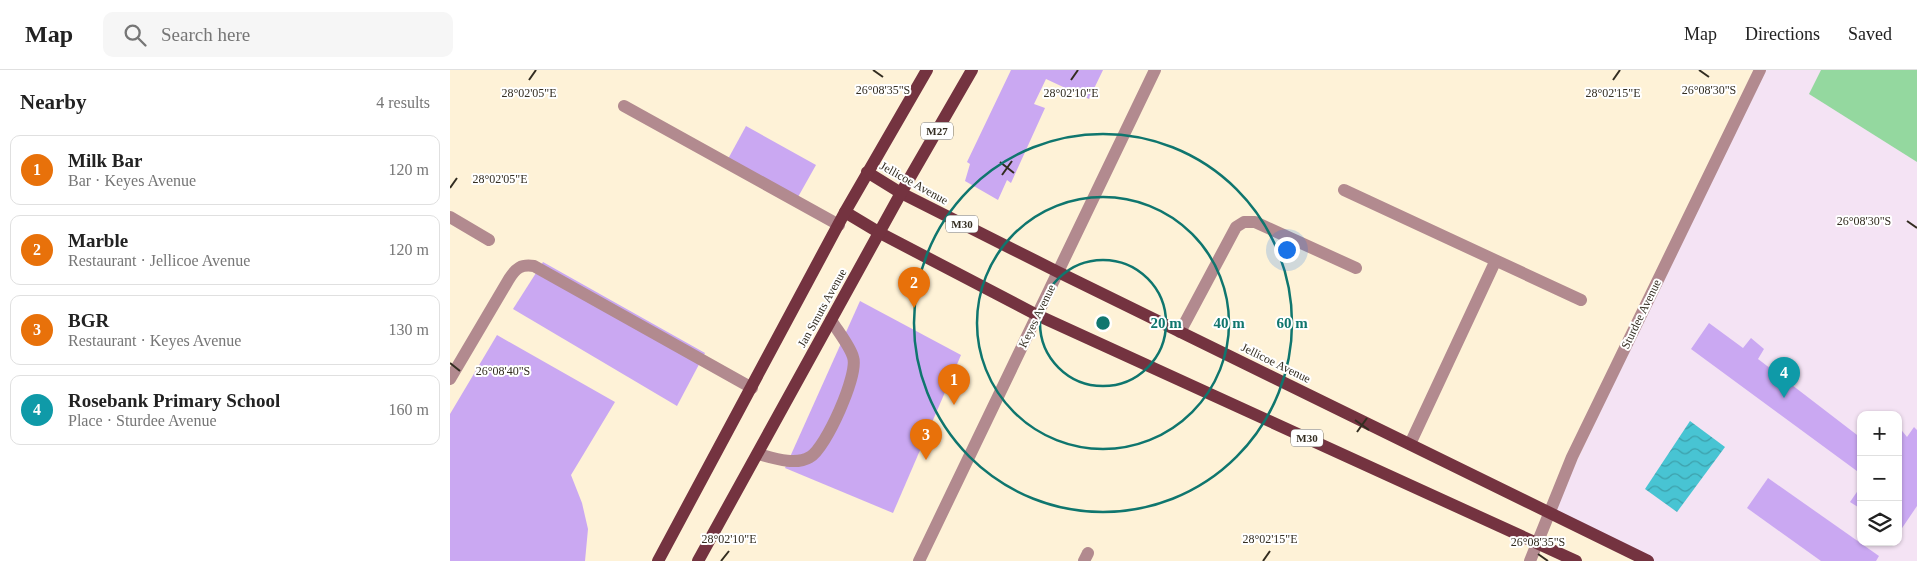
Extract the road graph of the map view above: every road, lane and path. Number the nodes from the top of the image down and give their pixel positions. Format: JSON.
{"nodes":[{"id":1,"x":927,"y":70,"type":"edge"},
{"id":2,"x":972,"y":70,"type":"edge"},
{"id":3,"x":1155,"y":70,"type":"edge"},
{"id":4,"x":1760,"y":70,"type":"edge"},
{"id":5,"x":624,"y":106,"type":"dead end"},
{"id":6,"x":867,"y":172,"type":"junction"},
{"id":7,"x":1344,"y":190,"type":"dead end"},
{"id":8,"x":901,"y":193,"type":"junction"},
{"id":9,"x":845,"y":212,"type":"junction"},
{"id":10,"x":450,"y":217,"type":"edge"},
{"id":11,"x":839,"y":224,"type":"junction"},
{"id":12,"x":880,"y":233,"type":"junction"},
{"id":13,"x":489,"y":240,"type":"dead end"},
{"id":14,"x":1495,"y":262,"type":"junction"},
{"id":15,"x":1356,"y":268,"type":"dead end"},
{"id":16,"x":1058,"y":272,"type":"junction"},
{"id":17,"x":1581,"y":300,"type":"dead end"},
{"id":18,"x":1037,"y":315,"type":"junction"},
{"id":19,"x":831,"y":320,"type":"junction"},
{"id":20,"x":1180,"y":332,"type":"junction"},
{"id":21,"x":450,"y":379,"type":"edge"},
{"id":22,"x":752,"y":388,"type":"junction"},
{"id":23,"x":1410,"y":444,"type":"junction"},
{"id":24,"x":758,"y":454,"type":"junction"},
{"id":25,"x":1550,"y":512,"type":"junction"},
{"id":26,"x":1538,"y":543,"type":"junction"},
{"id":27,"x":922,"y":560,"type":"edge"},
{"id":28,"x":658,"y":561,"type":"edge"},
{"id":29,"x":698,"y":561,"type":"edge"},
{"id":30,"x":1530,"y":561,"type":"edge"},
{"id":31,"x":1576,"y":561,"type":"edge"},
{"id":32,"x":1648,"y":561,"type":"edge"}],
"edges":[{"from":1,"to":6,"type":"main road","name":"Jan Smuts Avenue"},
{"from":2,"to":8,"type":"main road","name":"Jan Smuts Avenue","number":"M27"},
{"from":3,"to":16,"type":"street","name":"Keyes Avenue"},
{"from":4,"to":25,"type":"street","name":"Sturdee Avenue"},
{"from":5,"to":11,"type":"street"},
{"from":6,"to":8,"type":"main road","name":"Jellicoe Avenue","number":"M30"},
{"from":6,"to":9,"type":"main road","name":"Jan Smuts Avenue"},
{"from":7,"to":14,"type":"street"},
{"from":8,"to":12,"type":"main road","name":"Jan Smuts Avenue","number":"M27"},
{"from":8,"to":16,"type":"main road","name":"Jellicoe Avenue","number":"M30"},
{"from":9,"to":11,"type":"main road","name":"Jan Smuts Avenue"},
{"from":9,"to":12,"type":"main road","number":"M30"},
{"from":10,"to":13,"type":"street"},
{"from":11,"to":22,"type":"main road","name":"Jan Smuts Avenue"},
{"from":12,"to":18,"type":"main road","number":"M30"},
{"from":12,"to":19,"type":"main road","name":"Jan Smuts Avenue","number":"M27"},
{"from":14,"to":17,"type":"street"},
{"from":14,"to":23,"type":"street"},
{"from":15,"to":20,"type":"street"},
{"from":16,"to":18,"type":"street","name":"Keyes Avenue"},
{"from":16,"to":20,"type":"main road","name":"Jellicoe Avenue","number":"M30"},
{"from":18,"to":26,"type":"main road","number":"M30"},
{"from":18,"to":27,"type":"street","name":"Keyes Avenue"},
{"from":19,"to":24,"type":"main road","name":"Jan Smuts Avenue","number":"M27"},
{"from":19,"to":24,"type":"street"},
{"from":20,"to":23,"type":"main road","name":"Jellicoe Avenue","number":"M30"},
{"from":21,"to":22,"type":"street"},
{"from":22,"to":28,"type":"main road","name":"Jan Smuts Avenue"},
{"from":23,"to":25,"type":"main road","name":"Jellicoe Avenue","number":"M30"},
{"from":24,"to":29,"type":"main road","name":"Jan Smuts Avenue","number":"M27"},
{"from":25,"to":26,"type":"street","name":"Sturdee Avenue"},
{"from":25,"to":32,"type":"main road","name":"Jellicoe Avenue","number":"M30"},
{"from":26,"to":30,"type":"street","name":"Sturdee Avenue"},
{"from":26,"to":31,"type":"main road","number":"M30"}]}
